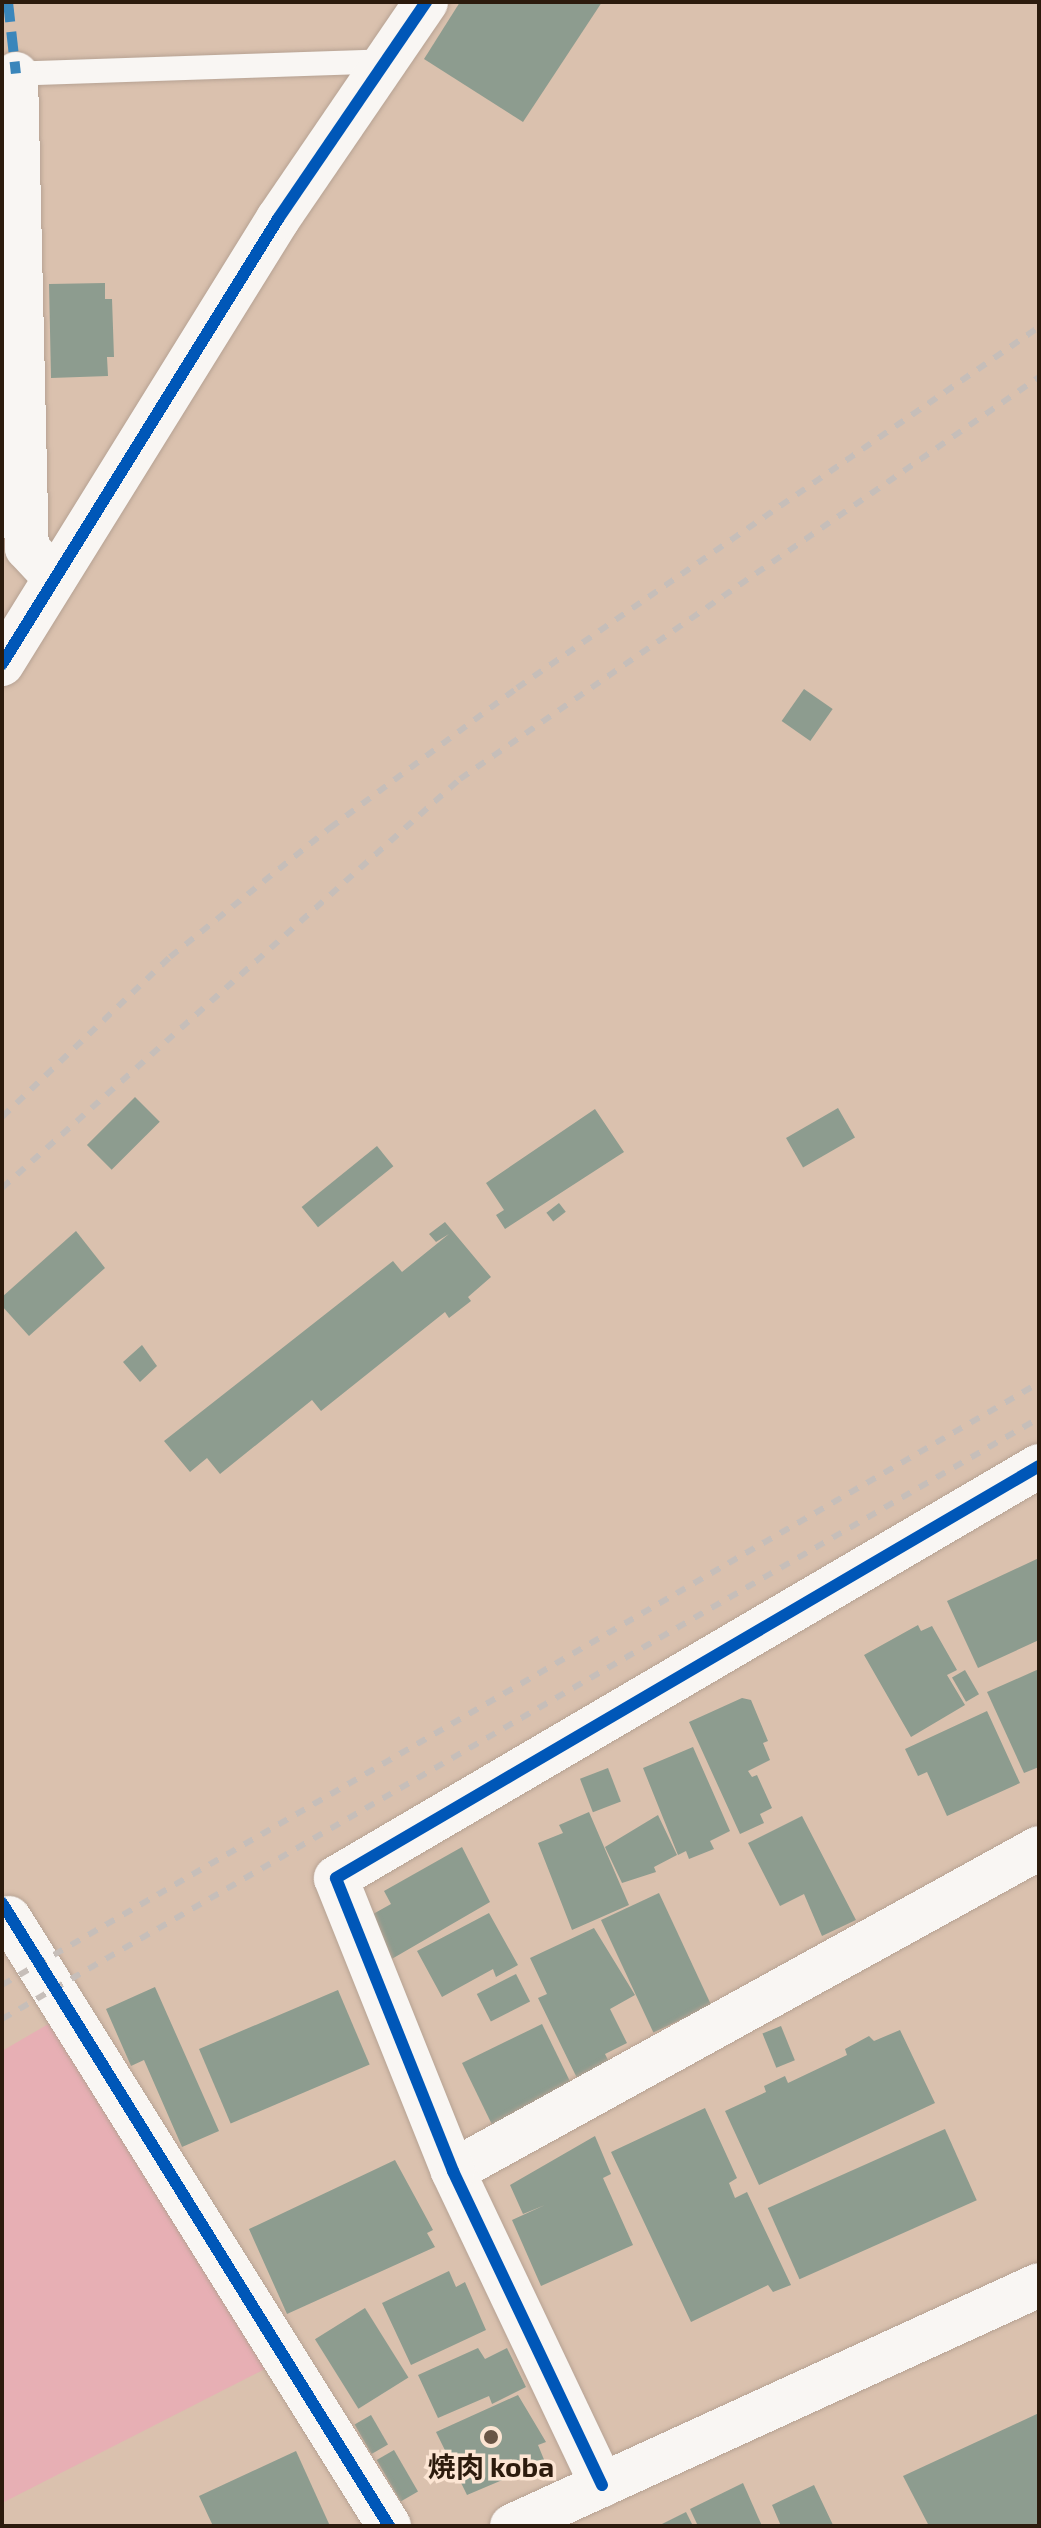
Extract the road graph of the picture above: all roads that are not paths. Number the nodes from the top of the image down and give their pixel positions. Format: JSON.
{"nodes":[{"id":1,"x":426,"y":2,"type":"edge"},
{"id":2,"x":389,"y":61,"type":"junction"},
{"id":3,"x":9,"y":74,"type":"edge"},
{"id":4,"x":55,"y":578,"type":"junction"},
{"id":5,"x":2,"y":664,"type":"edge"},
{"id":6,"x":1039,"y":1466,"type":"edge"},
{"id":7,"x":1039,"y":1848,"type":"edge"},
{"id":8,"x":9,"y":1918,"type":"dead end"},
{"id":9,"x":453,"y":2171,"type":"junction"},
{"id":10,"x":1039,"y":2285,"type":"edge"},
{"id":11,"x":602,"y":2485,"type":"junction"},
{"id":12,"x":389,"y":2526,"type":"edge"},
{"id":13,"x":512,"y":2526,"type":"edge"}],
"edges":[{"from":1,"to":2,"type":"street"},
{"from":2,"to":3,"type":"lane"},
{"from":2,"to":4,"type":"street"},
{"from":3,"to":4,"type":"street"},
{"from":4,"to":5,"type":"street"},
{"from":6,"to":9,"type":"street"},
{"from":7,"to":9,"type":"street"},
{"from":8,"to":12,"type":"street"},
{"from":9,"to":11,"type":"street"},
{"from":10,"to":11,"type":"street"},
{"from":11,"to":13,"type":"street"}]}
